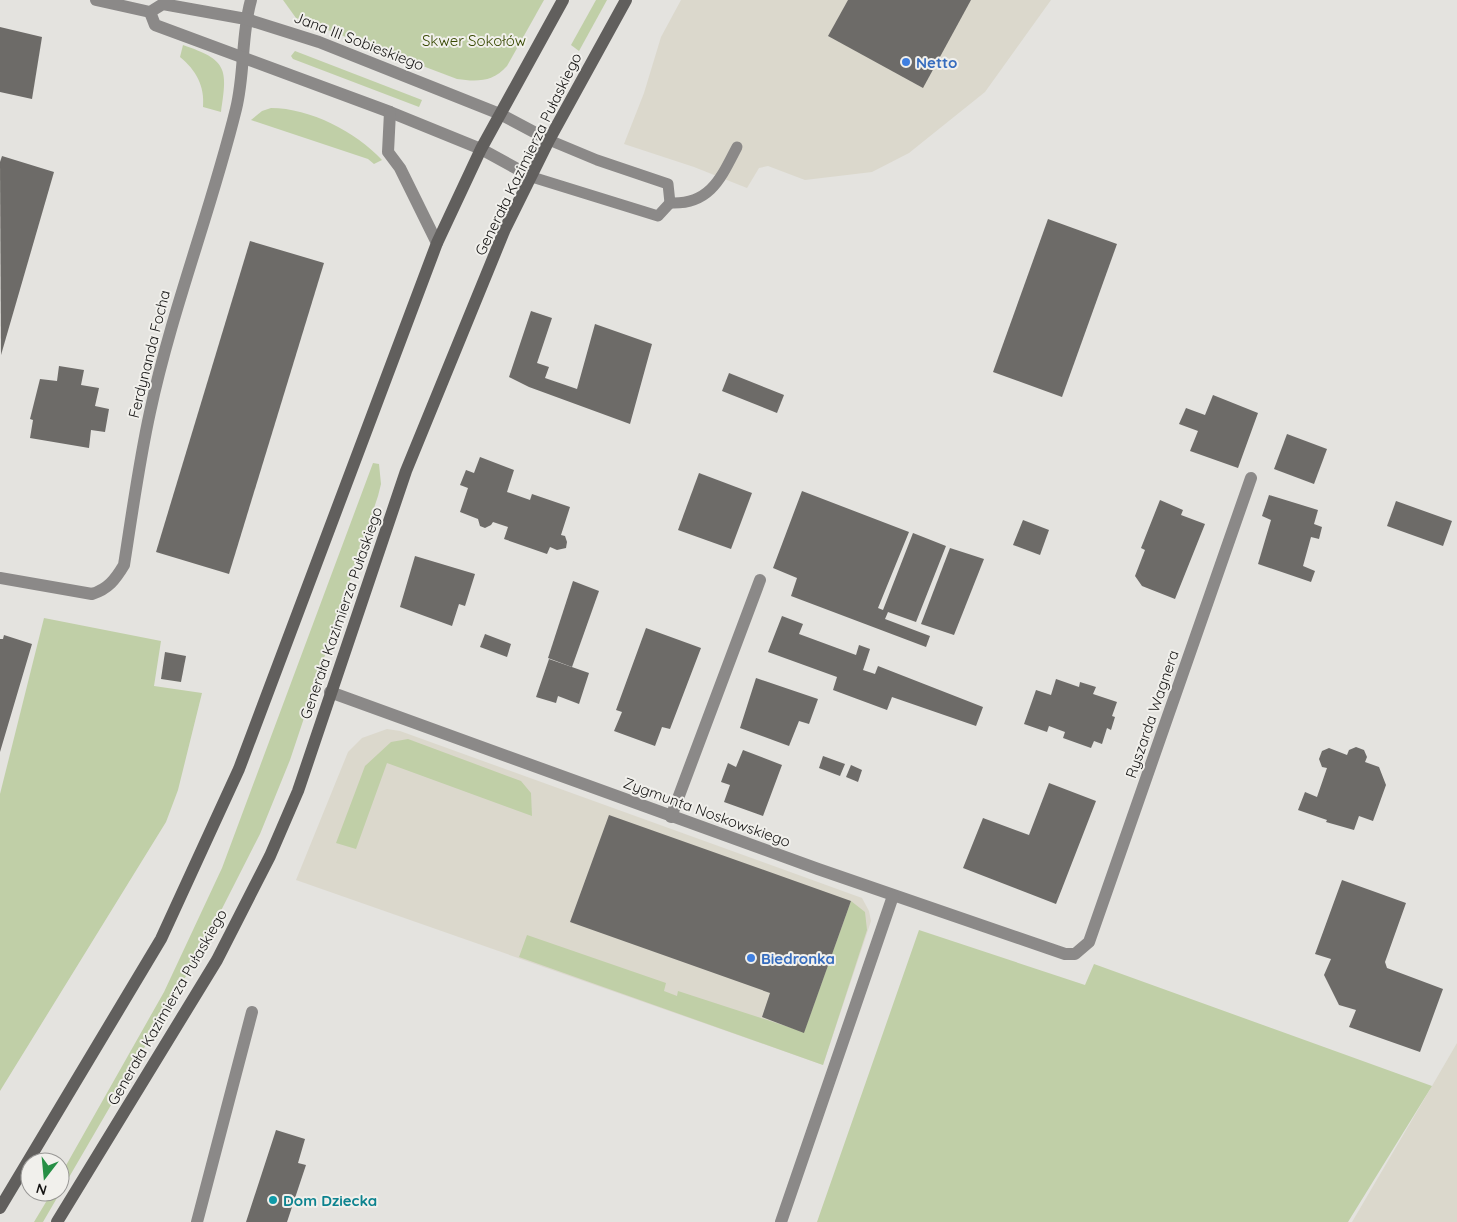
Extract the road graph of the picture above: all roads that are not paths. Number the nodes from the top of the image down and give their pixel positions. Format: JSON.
{"nodes":[{"id":1,"x":96,"y":0,"type":"edge"},
{"id":2,"x":251,"y":0,"type":"edge"},
{"id":3,"x":563,"y":0,"type":"edge"},
{"id":4,"x":626,"y":0,"type":"edge"},
{"id":5,"x":150,"y":12,"type":"junction"},
{"id":6,"x":246,"y":19,"type":"junction"},
{"id":7,"x":244,"y":56,"type":"junction"},
{"id":8,"x":390,"y":112,"type":"junction"},
{"id":9,"x":500,"y":114,"type":"junction"},
{"id":10,"x":549,"y":140,"type":"junction"},
{"id":11,"x":737,"y":148,"type":"dead end"},
{"id":12,"x":481,"y":149,"type":"junction"},
{"id":13,"x":532,"y":176,"type":"junction"},
{"id":14,"x":670,"y":202,"type":"junction"},
{"id":15,"x":437,"y":243,"type":"junction"},
{"id":16,"x":1251,"y":478,"type":"dead end"},
{"id":17,"x":0,"y":578,"type":"edge"},
{"id":18,"x":760,"y":580,"type":"dead end"},
{"id":19,"x":330,"y":692,"type":"junction"},
{"id":20,"x":672,"y":817,"type":"junction"},
{"id":21,"x":893,"y":896,"type":"junction"},
{"id":22,"x":1075,"y":954,"type":"joint"},
{"id":23,"x":252,"y":1012,"type":"dead end"},
{"id":24,"x":0,"y":1208,"type":"edge"},
{"id":25,"x":57,"y":1222,"type":"edge"},
{"id":26,"x":197,"y":1222,"type":"edge"},
{"id":27,"x":781,"y":1222,"type":"edge"}],
"edges":[{"from":1,"to":5,"type":"street","name":"Jana III Sobieskiego"},
{"from":2,"to":6,"type":"street","name":"Ferdynanda Focha"},
{"from":3,"to":9,"type":"main road"},
{"from":4,"to":10,"type":"main road","name":"Generała Kazimierza Pułaskiego"},
{"from":5,"to":6,"type":"street","name":"Jana III Sobieskiego"},
{"from":5,"to":7,"type":"street"},
{"from":6,"to":7,"type":"street","name":"Ferdynanda Focha"},
{"from":6,"to":9,"type":"street","name":"Jana III Sobieskiego"},
{"from":7,"to":8,"type":"street"},
{"from":7,"to":17,"type":"street","name":"Ferdynanda Focha"},
{"from":8,"to":12,"type":"street"},
{"from":8,"to":15,"type":"street"},
{"from":9,"to":10,"type":"street","name":"Jana III Sobieskiego"},
{"from":9,"to":12,"type":"main road"},
{"from":10,"to":13,"type":"main road","name":"Generała Kazimierza Pułaskiego"},
{"from":10,"to":14,"type":"lane"},
{"from":11,"to":14,"type":"lane"},
{"from":12,"to":13,"type":"street"},
{"from":12,"to":15,"type":"main road"},
{"from":13,"to":14,"type":"lane"},
{"from":13,"to":19,"type":"main road","name":"Generała Kazimierza Pułaskiego"},
{"from":15,"to":24,"type":"main road"},
{"from":16,"to":22,"type":"street","name":"Ryszarda Wagnera"},
{"from":18,"to":20,"type":"street"},
{"from":19,"to":20,"type":"street","name":"Zygmunta Noskowskiego"},
{"from":19,"to":25,"type":"main road","name":"Generała Kazimierza Pułaskiego"},
{"from":20,"to":21,"type":"street","name":"Zygmunta Noskowskiego"},
{"from":21,"to":22,"type":"street","name":"Zygmunta Noskowskiego"},
{"from":21,"to":27,"type":"street"},
{"from":23,"to":26,"type":"street"}]}
